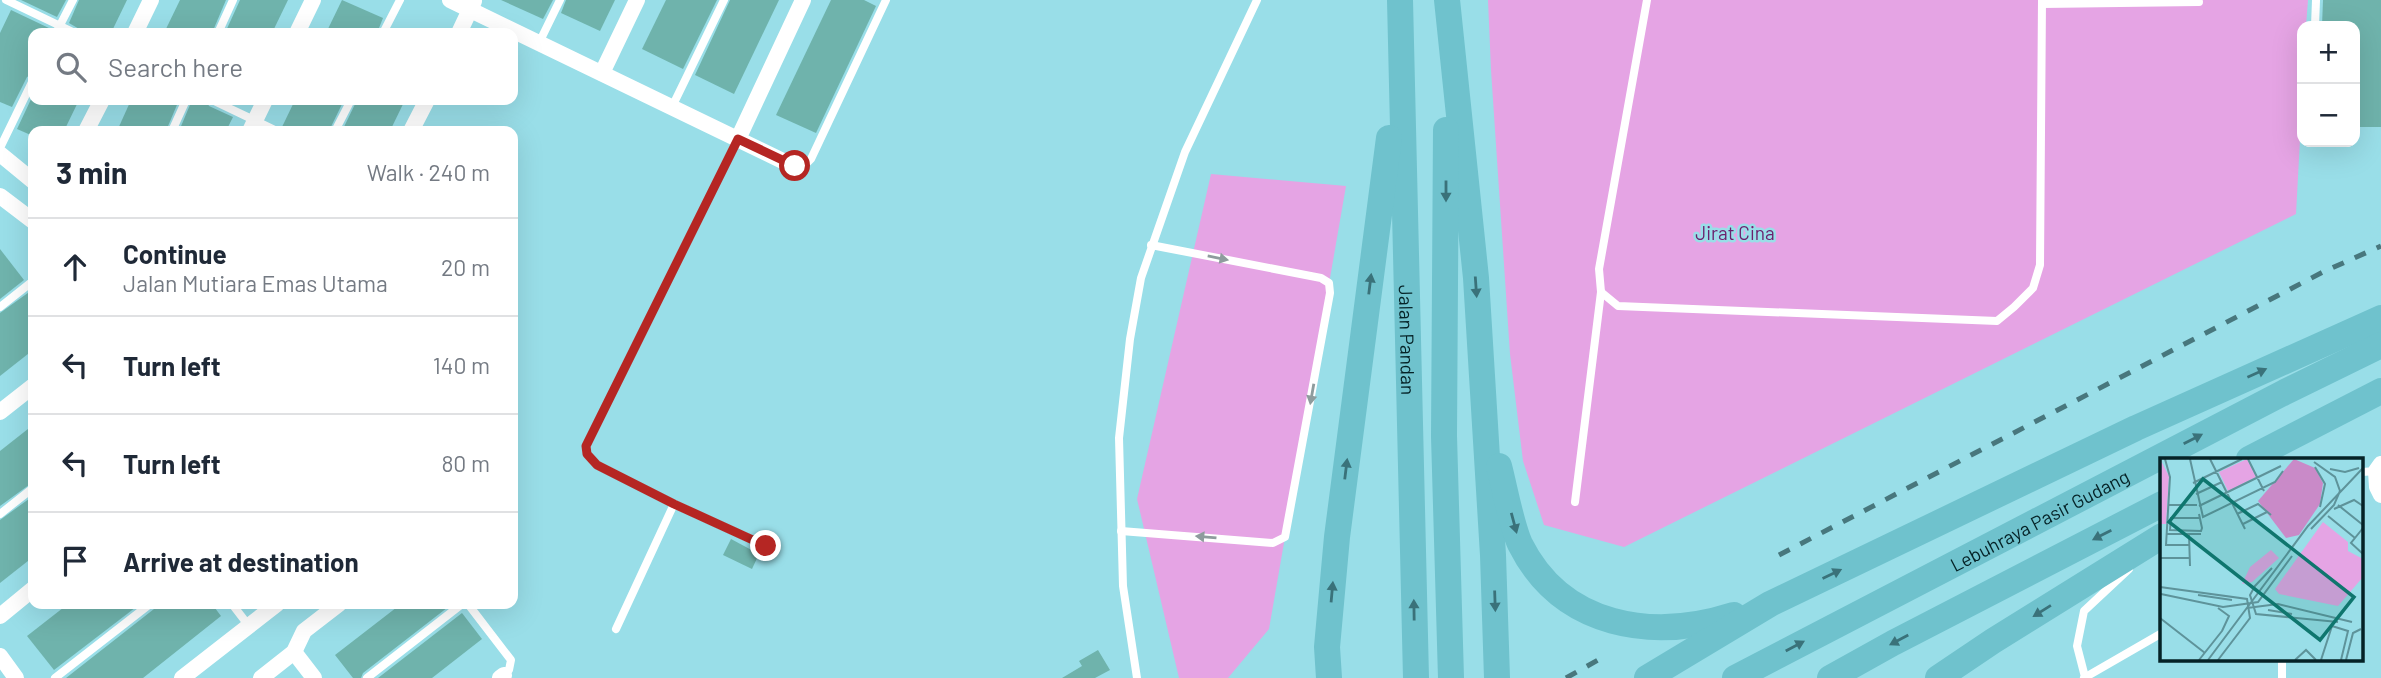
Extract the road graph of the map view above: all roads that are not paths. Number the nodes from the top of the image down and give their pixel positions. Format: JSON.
{"nodes":[{"id":1,"x":6,"y":0,"type":"edge"},
{"id":2,"x":73,"y":0,"type":"edge"},
{"id":3,"x":151,"y":0,"type":"edge"},
{"id":4,"x":233,"y":0,"type":"edge"},
{"id":5,"x":313,"y":0,"type":"edge"},
{"id":6,"x":400,"y":0,"type":"edge"},
{"id":7,"x":450,"y":0,"type":"edge"},
{"id":8,"x":560,"y":0,"type":"edge"},
{"id":9,"x":637,"y":0,"type":"edge"},
{"id":10,"x":724,"y":0,"type":"edge"},
{"id":11,"x":803,"y":0,"type":"edge"},
{"id":12,"x":886,"y":0,"type":"edge"},
{"id":13,"x":1257,"y":0,"type":"edge"},
{"id":14,"x":1400,"y":0,"type":"edge"},
{"id":15,"x":1446,"y":0,"type":"edge"},
{"id":16,"x":1647,"y":0,"type":"edge"},
{"id":17,"x":2316,"y":0,"type":"edge"},
{"id":18,"x":2042,"y":2,"type":"edge"},
{"id":19,"x":2199,"y":2,"type":"dead end"},
{"id":20,"x":473,"y":5,"type":"edge"},
{"id":21,"x":2315,"y":21,"type":"edge"},
{"id":22,"x":55,"y":28,"type":"edge"},
{"id":23,"x":59,"y":28,"type":"edge"},
{"id":24,"x":137,"y":28,"type":"edge"},
{"id":25,"x":220,"y":28,"type":"edge"},
{"id":26,"x":299,"y":28,"type":"edge"},
{"id":27,"x":386,"y":28,"type":"edge"},
{"id":28,"x":462,"y":28,"type":"edge"},
{"id":29,"x":513,"y":28,"type":"edge"},
{"id":30,"x":518,"y":31,"type":"edge"},
{"id":31,"x":539,"y":43,"type":"junction"},
{"id":32,"x":1400,"y":57,"type":"junction"},
{"id":33,"x":602,"y":73,"type":"junction"},
{"id":34,"x":28,"y":90,"type":"edge"},
{"id":35,"x":99,"y":105,"type":"edge"},
{"id":36,"x":184,"y":105,"type":"edge"},
{"id":37,"x":220,"y":105,"type":"edge"},
{"id":38,"x":263,"y":105,"type":"edge"},
{"id":39,"x":348,"y":105,"type":"edge"},
{"id":40,"x":424,"y":105,"type":"edge"},
{"id":41,"x":672,"y":107,"type":"junction"},
{"id":42,"x":89,"y":126,"type":"edge"},
{"id":43,"x":174,"y":126,"type":"edge"},
{"id":44,"x":253,"y":126,"type":"edge"},
{"id":45,"x":338,"y":126,"type":"edge"},
{"id":46,"x":414,"y":126,"type":"edge"},
{"id":47,"x":738,"y":139,"type":"junction"},
{"id":48,"x":0,"y":148,"type":"edge"},
{"id":49,"x":0,"y":154,"type":"edge"},
{"id":50,"x":789,"y":164,"type":"joint"},
{"id":51,"x":28,"y":177,"type":"edge"},
{"id":52,"x":2,"y":200,"type":"edge"},
{"id":53,"x":28,"y":218,"type":"edge"},
{"id":54,"x":1151,"y":245,"type":"junction"},
{"id":55,"x":28,"y":285,"type":"edge"},
{"id":56,"x":1601,"y":292,"type":"junction"},
{"id":57,"x":0,"y":307,"type":"edge"},
{"id":58,"x":2381,"y":318,"type":"edge"},
{"id":59,"x":2381,"y":345,"type":"edge"},
{"id":60,"x":28,"y":390,"type":"edge"},
{"id":61,"x":2381,"y":391,"type":"edge"},
{"id":62,"x":2381,"y":398,"type":"edge"},
{"id":63,"x":1484,"y":410,"type":"junction"},
{"id":64,"x":0,"y":412,"type":"edge"},
{"id":65,"x":2251,"y":458,"type":"edge"},
{"id":66,"x":2288,"y":458,"type":"edge"},
{"id":67,"x":2373,"y":469,"type":"edge"},
{"id":68,"x":28,"y":492,"type":"edge"},
{"id":69,"x":2381,"y":495,"type":"edge"},
{"id":70,"x":1575,"y":502,"type":"dead end"},
{"id":71,"x":674,"y":504,"type":"junction"},
{"id":72,"x":2160,"y":505,"type":"edge"},
{"id":73,"x":0,"y":514,"type":"edge"},
{"id":74,"x":1121,"y":531,"type":"junction"},
{"id":75,"x":2160,"y":538,"type":"edge"},
{"id":76,"x":2160,"y":539,"type":"edge"},
{"id":77,"x":766,"y":546,"type":"dead end"},
{"id":78,"x":28,"y":593,"type":"edge"},
{"id":79,"x":1770,"y":604,"type":"junction"},
{"id":80,"x":144,"y":609,"type":"edge"},
{"id":81,"x":236,"y":609,"type":"edge"},
{"id":82,"x":271,"y":609,"type":"edge"},
{"id":83,"x":333,"y":609,"type":"edge"},
{"id":84,"x":456,"y":609,"type":"edge"},
{"id":85,"x":472,"y":609,"type":"edge"},
{"id":86,"x":0,"y":616,"type":"edge"},
{"id":87,"x":249,"y":626,"type":"junction"},
{"id":88,"x":616,"y":629,"type":"dead end"},
{"id":89,"x":2160,"y":634,"type":"edge"},
{"id":90,"x":1327,"y":647,"type":"junction"},
{"id":91,"x":294,"y":652,"type":"junction"},
{"id":92,"x":0,"y":656,"type":"edge"},
{"id":93,"x":2282,"y":660,"type":"edge"},
{"id":94,"x":502,"y":676,"type":"edge"},
{"id":95,"x":16,"y":678,"type":"edge"},
{"id":96,"x":55,"y":678,"type":"edge"},
{"id":97,"x":183,"y":678,"type":"edge"},
{"id":98,"x":261,"y":678,"type":"edge"},
{"id":99,"x":314,"y":678,"type":"edge"},
{"id":100,"x":367,"y":678,"type":"edge"},
{"id":101,"x":1138,"y":678,"type":"edge"},
{"id":102,"x":1318,"y":678,"type":"edge"},
{"id":103,"x":1329,"y":678,"type":"edge"},
{"id":104,"x":1416,"y":678,"type":"edge"},
{"id":105,"x":1451,"y":678,"type":"edge"},
{"id":106,"x":1497,"y":678,"type":"edge"},
{"id":107,"x":1647,"y":678,"type":"edge"},
{"id":108,"x":1735,"y":678,"type":"edge"},
{"id":109,"x":1830,"y":678,"type":"edge"},
{"id":110,"x":1938,"y":678,"type":"edge"},
{"id":111,"x":2085,"y":678,"type":"edge"},
{"id":112,"x":2281,"y":678,"type":"edge"}],
"edges":[{"from":1,"to":22,"type":"lane"},
{"from":2,"to":23,"type":"lane"},
{"from":3,"to":24,"type":"street"},
{"from":4,"to":25,"type":"lane"},
{"from":5,"to":26,"type":"street"},
{"from":6,"to":27,"type":"lane"},
{"from":7,"to":20,"type":"street"},
{"from":8,"to":31,"type":"lane"},
{"from":9,"to":33,"type":"street"},
{"from":10,"to":41,"type":"lane"},
{"from":11,"to":47,"type":"street"},
{"from":12,"to":50,"type":"lane"},
{"from":13,"to":54,"type":"lane"},
{"from":14,"to":32,"type":"highway","name":"Jalan Pandan"},
{"from":15,"to":63,"type":"highway","one_way":true},
{"from":15,"to":105,"type":"highway","name":"Jalan Pandan","one_way":true},
{"from":16,"to":56,"type":"lane"},
{"from":17,"to":21,"type":"lane"},
{"from":18,"to":19,"type":"lane"},
{"from":18,"to":56,"type":"lane"},
{"from":20,"to":28,"type":"street"},
{"from":20,"to":29,"type":"street"},
{"from":30,"to":31,"type":"street"},
{"from":31,"to":33,"type":"street"},
{"from":90,"to":32,"type":"highway","one_way":true},
{"from":104,"to":32,"type":"highway","name":"Jalan Pandan","one_way":true},
{"from":33,"to":41,"type":"street"},
{"from":34,"to":48,"type":"lane"},
{"from":35,"to":42,"type":"street"},
{"from":36,"to":43,"type":"lane"},
{"from":37,"to":44,"type":"lane"},
{"from":38,"to":44,"type":"street"},
{"from":39,"to":45,"type":"lane"},
{"from":40,"to":46,"type":"street"},
{"from":41,"to":47,"type":"street"},
{"from":47,"to":50,"type":"street"},
{"from":47,"to":71,"type":"lane"},
{"from":49,"to":51,"type":"street"},
{"from":52,"to":53,"type":"street"},
{"from":54,"to":74,"type":"lane"},
{"from":54,"to":74,"type":"lane","one_way":true},
{"from":55,"to":57,"type":"lane"},
{"from":56,"to":70,"type":"lane"},
{"from":79,"to":58,"type":"highway","one_way":true},
{"from":108,"to":59,"type":"highway","name":"Lebuhraya Pasir Gudang","one_way":true},
{"from":60,"to":64,"type":"street"},
{"from":61,"to":65,"type":"highway"},
{"from":62,"to":66,"type":"highway"},
{"from":63,"to":79,"type":"highway","one_way":true},
{"from":63,"to":106,"type":"highway","one_way":true},
{"from":67,"to":69,"type":"street"},
{"from":68,"to":73,"type":"lane"},
{"from":71,"to":77,"type":"lane"},
{"from":71,"to":88,"type":"lane"},
{"from":72,"to":109,"type":"highway","one_way":true},
{"from":74,"to":101,"type":"lane"},
{"from":75,"to":110,"type":"highway","one_way":true},
{"from":76,"to":111,"type":"lane"},
{"from":78,"to":86,"type":"street"},
{"from":79,"to":107,"type":"highway"},
{"from":80,"to":96,"type":"lane"},
{"from":81,"to":87,"type":"lane"},
{"from":82,"to":87,"type":"street"},
{"from":83,"to":91,"type":"street"},
{"from":84,"to":100,"type":"lane"},
{"from":85,"to":94,"type":"lane"},
{"from":87,"to":97,"type":"street"},
{"from":89,"to":111,"type":"lane"},
{"from":90,"to":102,"type":"highway"},
{"from":90,"to":103,"type":"highway"},
{"from":91,"to":98,"type":"street"},
{"from":91,"to":99,"type":"street"},
{"from":92,"to":95,"type":"street"},
{"from":93,"to":112,"type":"lane"}]}
